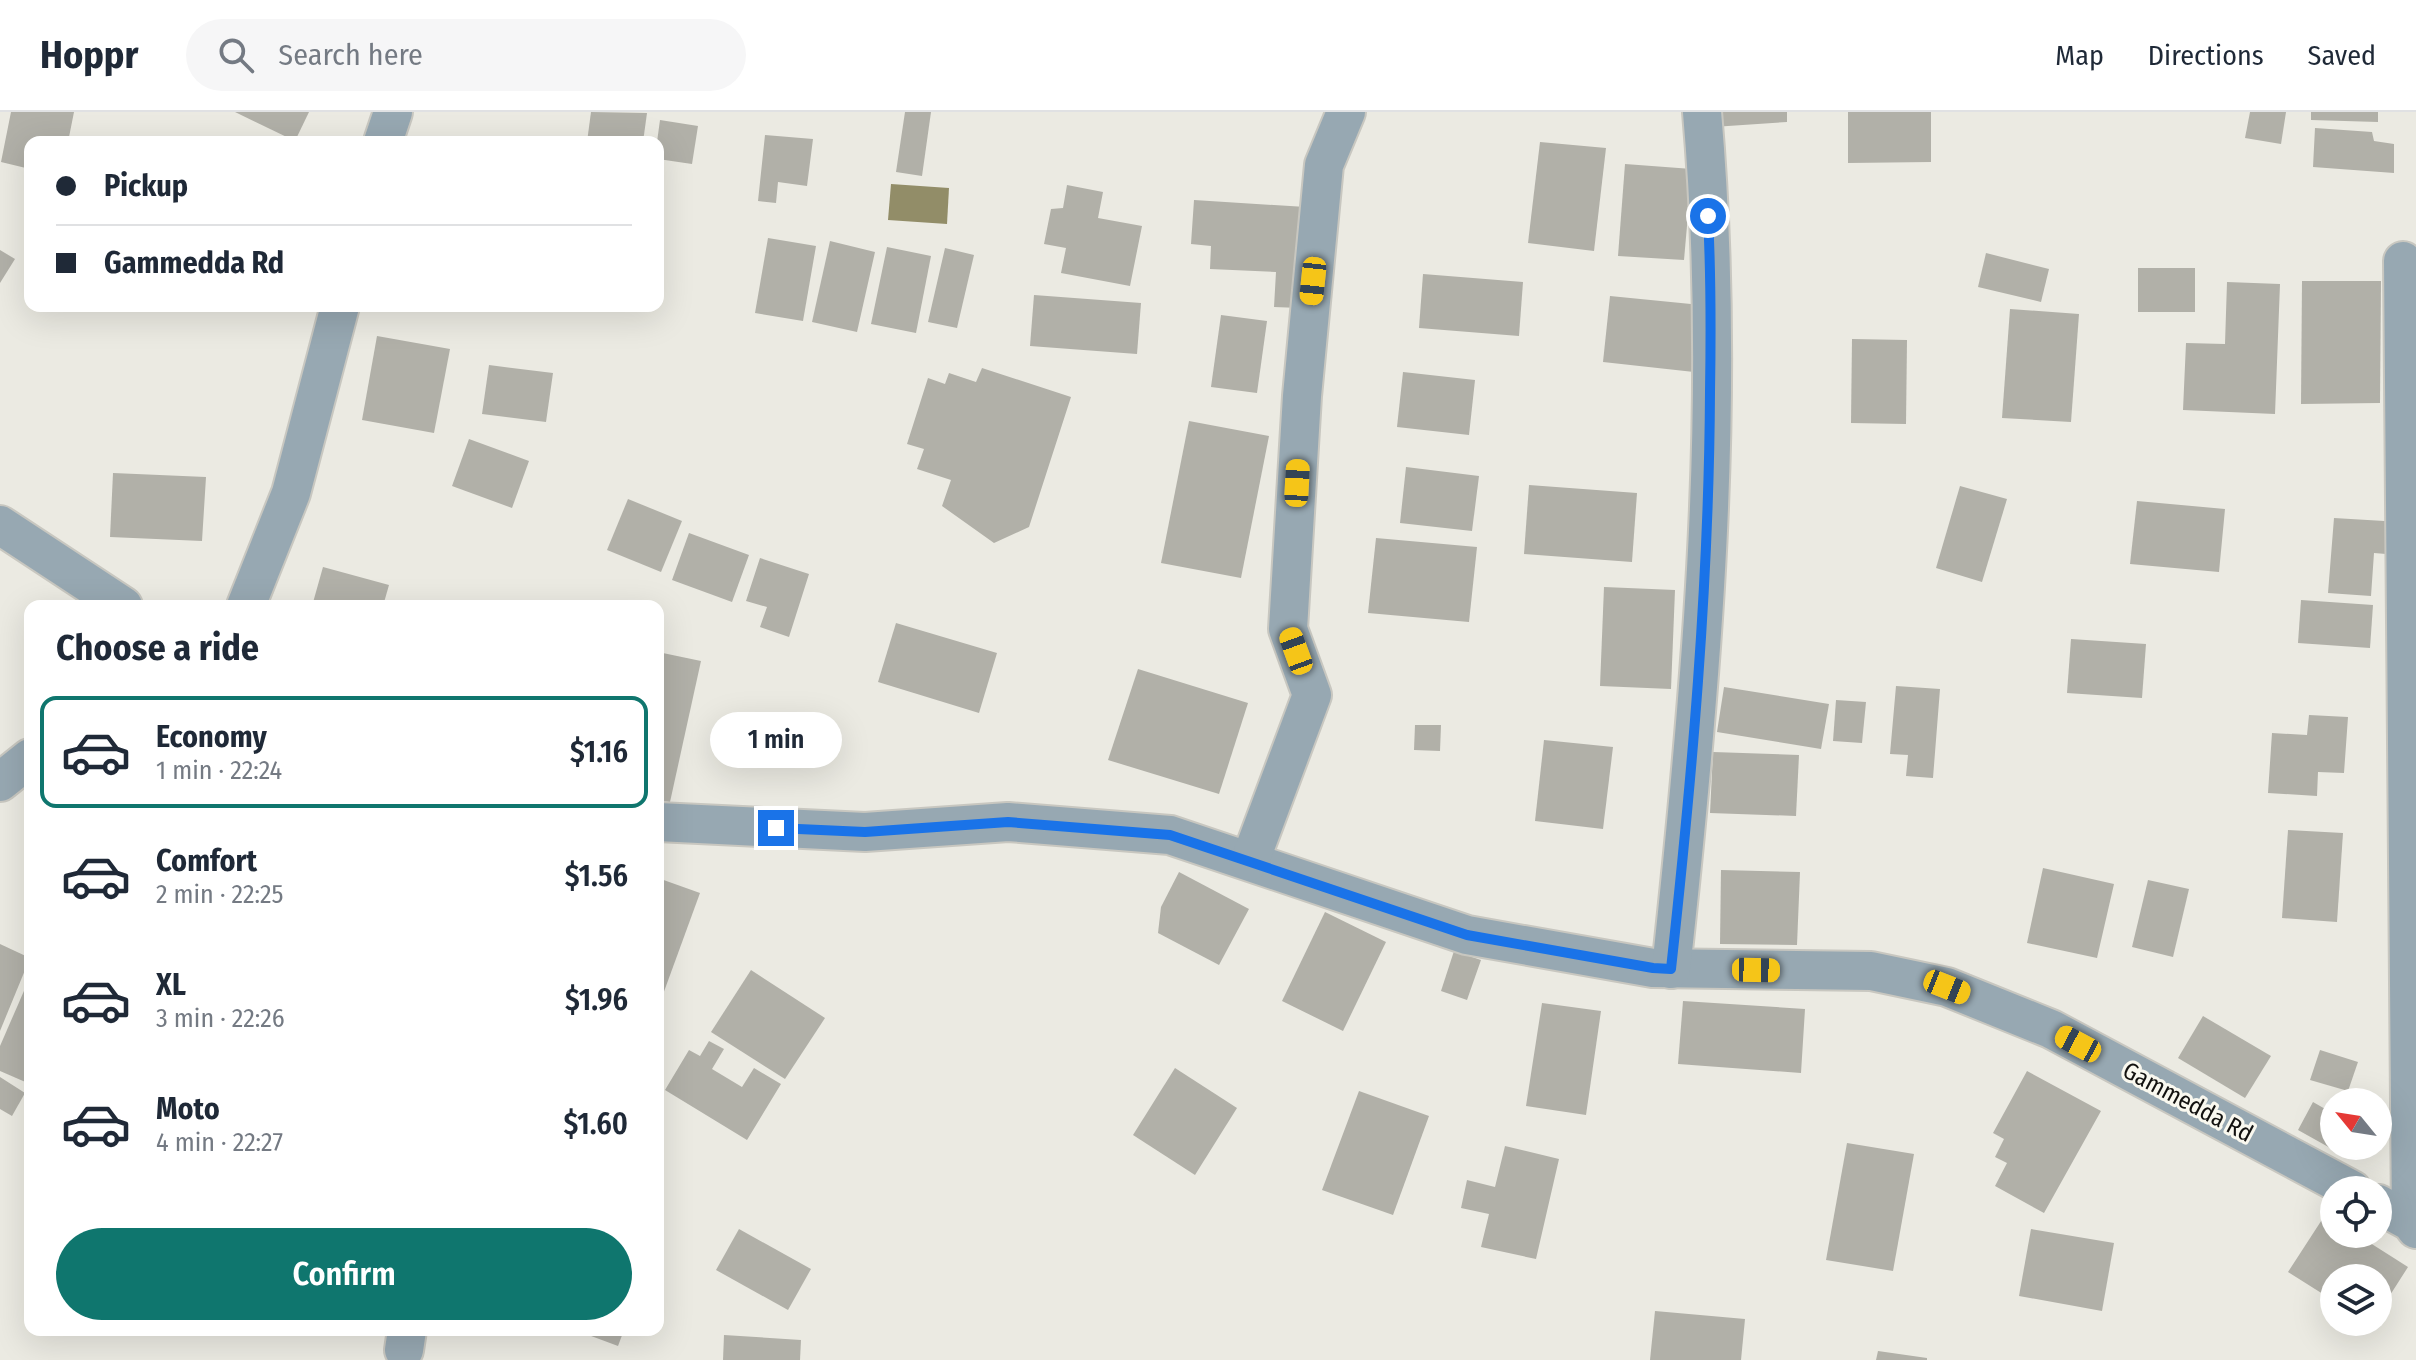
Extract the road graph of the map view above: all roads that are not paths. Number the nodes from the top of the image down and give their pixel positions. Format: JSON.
{"nodes":[{"id":1,"x":393,"y":112,"type":"edge"},
{"id":2,"x":1346,"y":112,"type":"edge"},
{"id":3,"x":1702,"y":112,"type":"edge"},
{"id":4,"x":385,"y":136,"type":"edge"},
{"id":5,"x":2403,"y":261,"type":"dead end"},
{"id":6,"x":338,"y":312,"type":"edge"},
{"id":7,"x":0,"y":525,"type":"edge"},
{"id":8,"x":114,"y":600,"type":"edge"},
{"id":9,"x":248,"y":600,"type":"edge"},
{"id":10,"x":24,"y":763,"type":"edge"},
{"id":11,"x":0,"y":782,"type":"edge"},
{"id":12,"x":664,"y":822,"type":"edge"},
{"id":13,"x":1250,"y":861,"type":"junction"},
{"id":14,"x":1671,"y":969,"type":"junction"},
{"id":15,"x":2326,"y":1176,"type":"edge"},
{"id":16,"x":2392,"y":1212,"type":"edge"},
{"id":17,"x":2413,"y":1225,"type":"edge"}],
"edges":[{"from":1,"to":4,"type":"street"},
{"from":2,"to":13,"type":"street"},
{"from":3,"to":14,"type":"street"},
{"from":5,"to":17,"type":"street"},
{"from":6,"to":9,"type":"street"},
{"from":7,"to":8,"type":"street"},
{"from":10,"to":11,"type":"street"},
{"from":12,"to":13,"type":"street","name":"Gammedda Rd"},
{"from":13,"to":14,"type":"street","name":"Gammedda Rd"},
{"from":14,"to":15,"type":"street","name":"Gammedda Rd"},
{"from":16,"to":17,"type":"street"}]}
